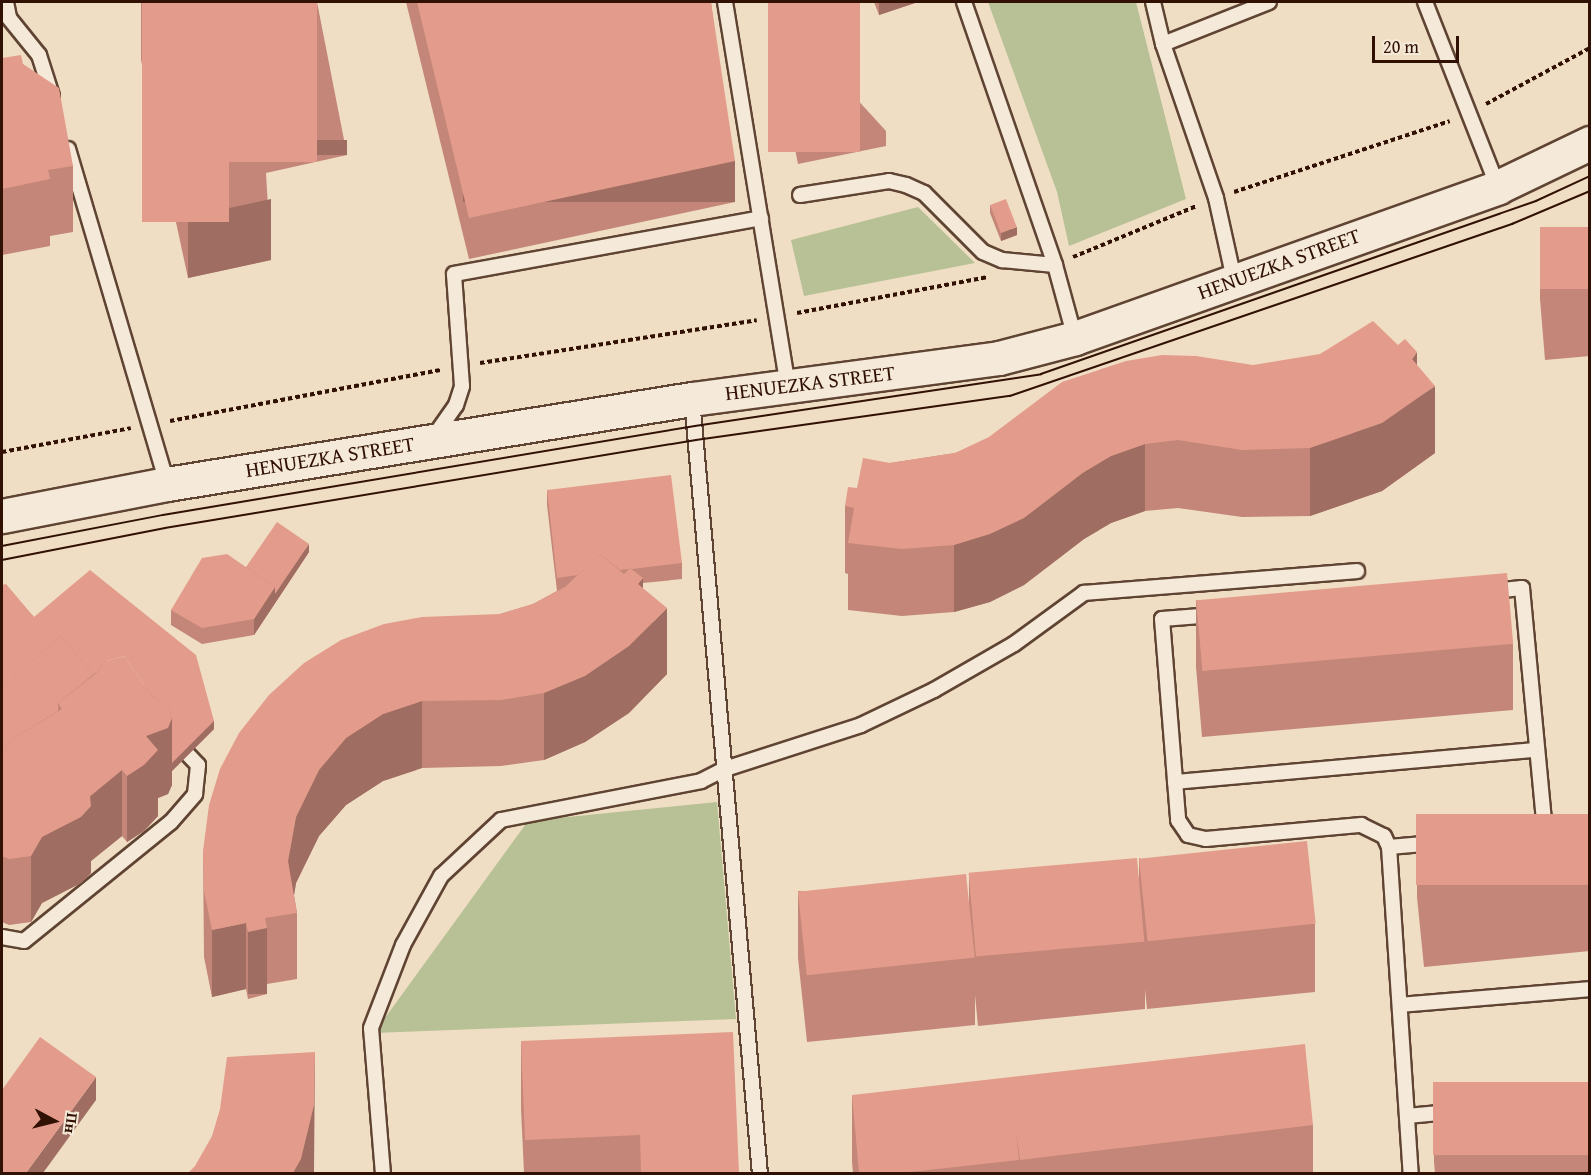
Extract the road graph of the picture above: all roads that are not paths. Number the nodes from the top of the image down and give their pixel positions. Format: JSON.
{"nodes":[{"id":1,"x":6,"y":2,"type":"edge"},
{"id":2,"x":725,"y":2,"type":"edge"},
{"id":3,"x":964,"y":2,"type":"edge"},
{"id":4,"x":1153,"y":2,"type":"edge"},
{"id":5,"x":1269,"y":2,"type":"edge"},
{"id":6,"x":1425,"y":2,"type":"edge"},
{"id":7,"x":5,"y":19,"type":"edge"},
{"id":8,"x":1163,"y":44,"type":"junction"},
{"id":9,"x":56,"y":111,"type":"edge"},
{"id":10,"x":63,"y":133,"type":"edge"},
{"id":11,"x":1590,"y":143,"type":"edge"},
{"id":12,"x":1498,"y":187,"type":"junction"},
{"id":13,"x":800,"y":195,"type":"dead end"},
{"id":14,"x":761,"y":218,"type":"junction"},
{"id":15,"x":1055,"y":265,"type":"junction"},
{"id":16,"x":1234,"y":279,"type":"junction"},
{"id":17,"x":1075,"y":338,"type":"junction"},
{"id":18,"x":788,"y":386,"type":"junction"},
{"id":19,"x":692,"y":399,"type":"junction"},
{"id":20,"x":430,"y":441,"type":"junction"},
{"id":21,"x":167,"y":484,"type":"junction"},
{"id":22,"x":2,"y":516,"type":"edge"},
{"id":23,"x":1357,"y":571,"type":"dead end"},
{"id":24,"x":1476,"y":592,"type":"edge"},
{"id":25,"x":1232,"y":613,"type":"edge"},
{"id":26,"x":166,"y":731,"type":"edge"},
{"id":27,"x":1537,"y":750,"type":"junction"},
{"id":28,"x":725,"y":769,"type":"junction"},
{"id":29,"x":1175,"y":782,"type":"junction"},
{"id":30,"x":1545,"y":831,"type":"edge"},
{"id":31,"x":1456,"y":840,"type":"edge"},
{"id":32,"x":1389,"y":847,"type":"junction"},
{"id":33,"x":2,"y":937,"type":"edge"},
{"id":34,"x":1590,"y":989,"type":"edge"},
{"id":35,"x":1400,"y":1005,"type":"junction"},
{"id":36,"x":1464,"y":1111,"type":"edge"},
{"id":37,"x":1407,"y":1116,"type":"junction"},
{"id":38,"x":383,"y":1173,"type":"edge"},
{"id":39,"x":760,"y":1173,"type":"edge"},
{"id":40,"x":1411,"y":1173,"type":"edge"}],
"edges":[{"from":1,"to":7,"type":"lane"},
{"from":2,"to":14,"type":"lane"},
{"from":3,"to":15,"type":"lane"},
{"from":4,"to":8,"type":"lane"},
{"from":5,"to":8,"type":"lane"},
{"from":6,"to":12,"type":"lane"},
{"from":7,"to":9,"type":"lane"},
{"from":8,"to":16,"type":"lane"},
{"from":10,"to":21,"type":"lane"},
{"from":11,"to":12,"type":"main road","name":"HENUEZKA STREET"},
{"from":12,"to":16,"type":"main road","name":"HENUEZKA STREET"},
{"from":13,"to":15,"type":"lane"},
{"from":14,"to":18,"type":"lane"},
{"from":14,"to":20,"type":"lane"},
{"from":15,"to":17,"type":"lane"},
{"from":16,"to":17,"type":"main road","name":"HENUEZKA STREET"},
{"from":17,"to":18,"type":"main road","name":"HENUEZKA STREET"},
{"from":18,"to":19,"type":"main road","name":"HENUEZKA STREET"},
{"from":19,"to":20,"type":"main road","name":"HENUEZKA STREET"},
{"from":19,"to":28,"type":"lane"},
{"from":20,"to":21,"type":"main road","name":"HENUEZKA STREET"},
{"from":21,"to":22,"type":"main road","name":"HENUEZKA STREET"},
{"from":23,"to":28,"type":"lane"},
{"from":24,"to":27,"type":"lane"},
{"from":25,"to":29,"type":"lane"},
{"from":26,"to":33,"type":"lane"},
{"from":27,"to":29,"type":"lane"},
{"from":27,"to":30,"type":"lane"},
{"from":28,"to":38,"type":"lane"},
{"from":28,"to":39,"type":"lane"},
{"from":29,"to":32,"type":"lane"},
{"from":31,"to":32,"type":"lane"},
{"from":32,"to":35,"type":"lane"},
{"from":34,"to":35,"type":"lane"},
{"from":35,"to":37,"type":"lane"},
{"from":36,"to":37,"type":"lane"},
{"from":37,"to":40,"type":"lane"}]}
